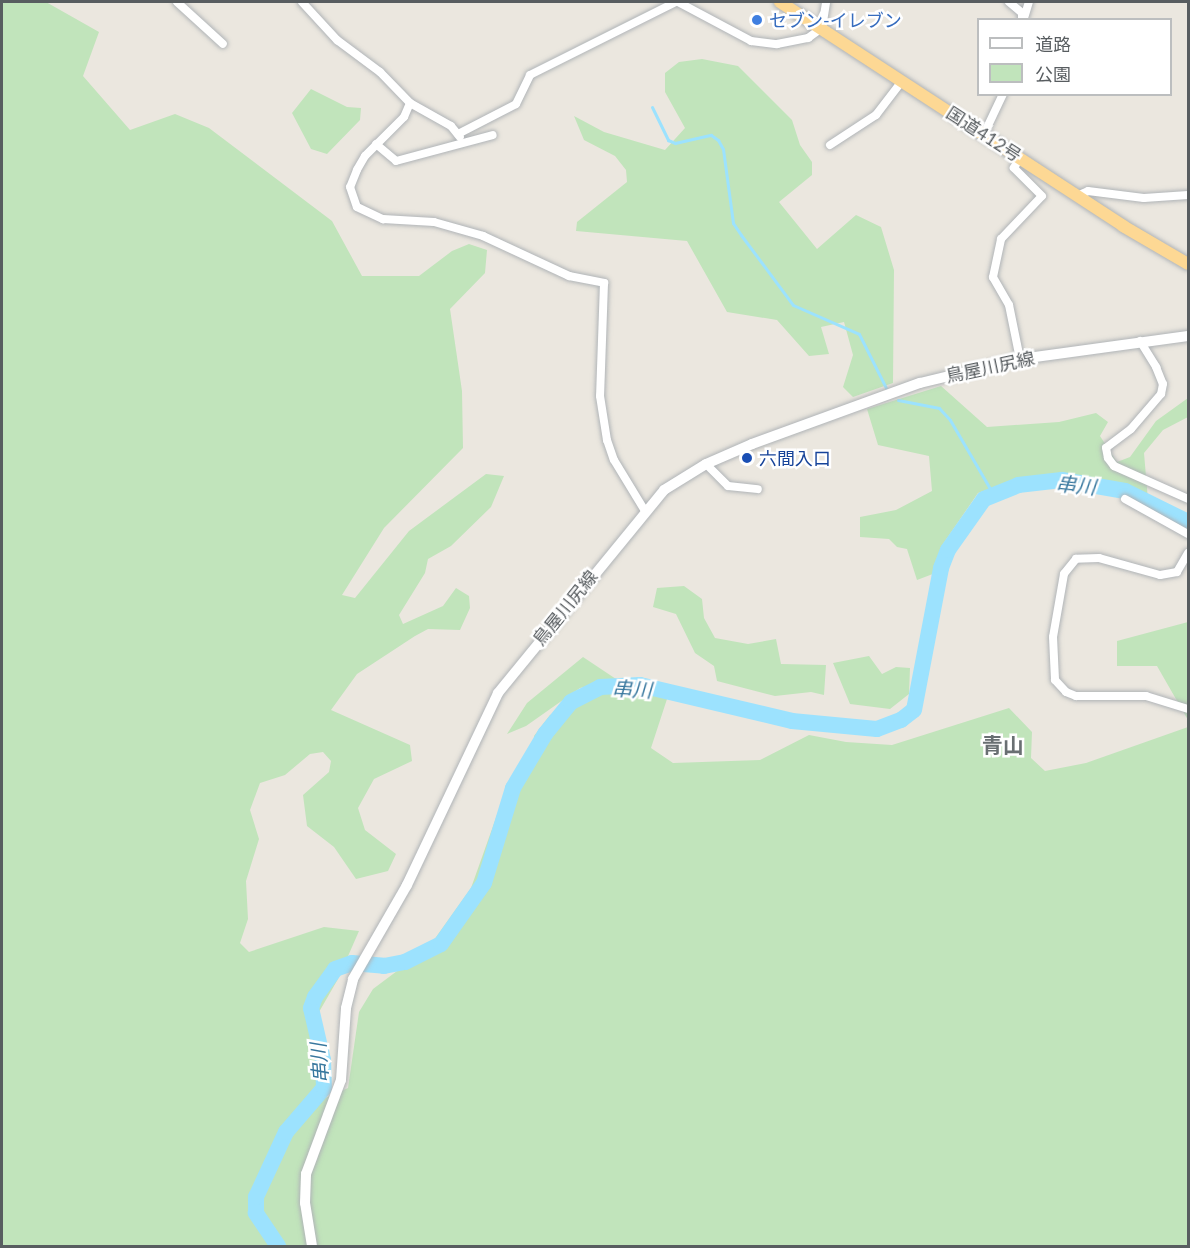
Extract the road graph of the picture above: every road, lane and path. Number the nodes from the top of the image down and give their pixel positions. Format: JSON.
{"nodes":[{"id":1,"x":177,"y":2,"type":"edge"},
{"id":2,"x":302,"y":2,"type":"edge"},
{"id":3,"x":677,"y":2,"type":"edge"},
{"id":4,"x":780,"y":2,"type":"edge"},
{"id":5,"x":826,"y":2,"type":"edge"},
{"id":6,"x":1008,"y":2,"type":"edge"},
{"id":7,"x":1029,"y":2,"type":"edge"},
{"id":8,"x":1023,"y":18,"type":"edge"},
{"id":9,"x":1024,"y":18,"type":"edge"},
{"id":10,"x":822,"y":28,"type":"junction"},
{"id":11,"x":223,"y":44,"type":"dead end"},
{"id":12,"x":902,"y":81,"type":"junction"},
{"id":13,"x":1002,"y":96,"type":"edge"},
{"id":14,"x":410,"y":103,"type":"junction"},
{"id":15,"x":458,"y":134,"type":"junction"},
{"id":16,"x":984,"y":134,"type":"junction"},
{"id":17,"x":494,"y":135,"type":"dead end"},
{"id":18,"x":463,"y":143,"type":"junction"},
{"id":19,"x":376,"y":144,"type":"junction"},
{"id":20,"x":830,"y":145,"type":"dead end"},
{"id":21,"x":1020,"y":157,"type":"junction"},
{"id":22,"x":1188,"y":195,"type":"edge"},
{"id":23,"x":1077,"y":196,"type":"junction"},
{"id":24,"x":1188,"y":264,"type":"edge"},
{"id":25,"x":1188,"y":336,"type":"edge"},
{"id":26,"x":1140,"y":340,"type":"junction"},
{"id":27,"x":1020,"y":359,"type":"junction"},
{"id":28,"x":706,"y":464,"type":"junction"},
{"id":29,"x":758,"y":489,"type":"dead end"},
{"id":30,"x":1188,"y":499,"type":"edge"},
{"id":31,"x":1125,"y":500,"type":"dead end"},
{"id":32,"x":645,"y":511,"type":"junction"},
{"id":33,"x":1188,"y":534,"type":"edge"},
{"id":34,"x":1188,"y":554,"type":"edge"},
{"id":35,"x":1188,"y":709,"type":"edge"},
{"id":36,"x":312,"y":1246,"type":"edge"}],
"edges":[{"from":1,"to":11,"type":"street"},
{"from":2,"to":14,"type":"street"},
{"from":3,"to":10,"type":"street"},
{"from":3,"to":15,"type":"street"},
{"from":4,"to":10,"type":"highway","name":"国道412号"},
{"from":5,"to":10,"type":"street"},
{"from":6,"to":8,"type":"street"},
{"from":7,"to":9,"type":"street"},
{"from":10,"to":12,"type":"highway","name":"国道412号"},
{"from":12,"to":16,"type":"highway","name":"国道412号"},
{"from":12,"to":20,"type":"street"},
{"from":13,"to":16,"type":"street"},
{"from":14,"to":15,"type":"street"},
{"from":14,"to":19,"type":"street"},
{"from":15,"to":18,"type":"street"},
{"from":16,"to":21,"type":"highway","name":"国道412号"},
{"from":17,"to":18,"type":"street"},
{"from":18,"to":19,"type":"street"},
{"from":19,"to":32,"type":"street"},
{"from":21,"to":23,"type":"highway","name":"国道412号"},
{"from":21,"to":27,"type":"street"},
{"from":22,"to":23,"type":"street"},
{"from":23,"to":24,"type":"highway","name":"国道412号"},
{"from":25,"to":26,"type":"main road","name":"鳥屋川尻線"},
{"from":26,"to":27,"type":"main road","name":"鳥屋川尻線"},
{"from":26,"to":30,"type":"street"},
{"from":27,"to":28,"type":"main road","name":"鳥屋川尻線"},
{"from":28,"to":29,"type":"street"},
{"from":28,"to":32,"type":"main road","name":"鳥屋川尻線"},
{"from":31,"to":33,"type":"street"},
{"from":32,"to":36,"type":"main road","name":"鳥屋川尻線"},
{"from":34,"to":35,"type":"street"}]}
